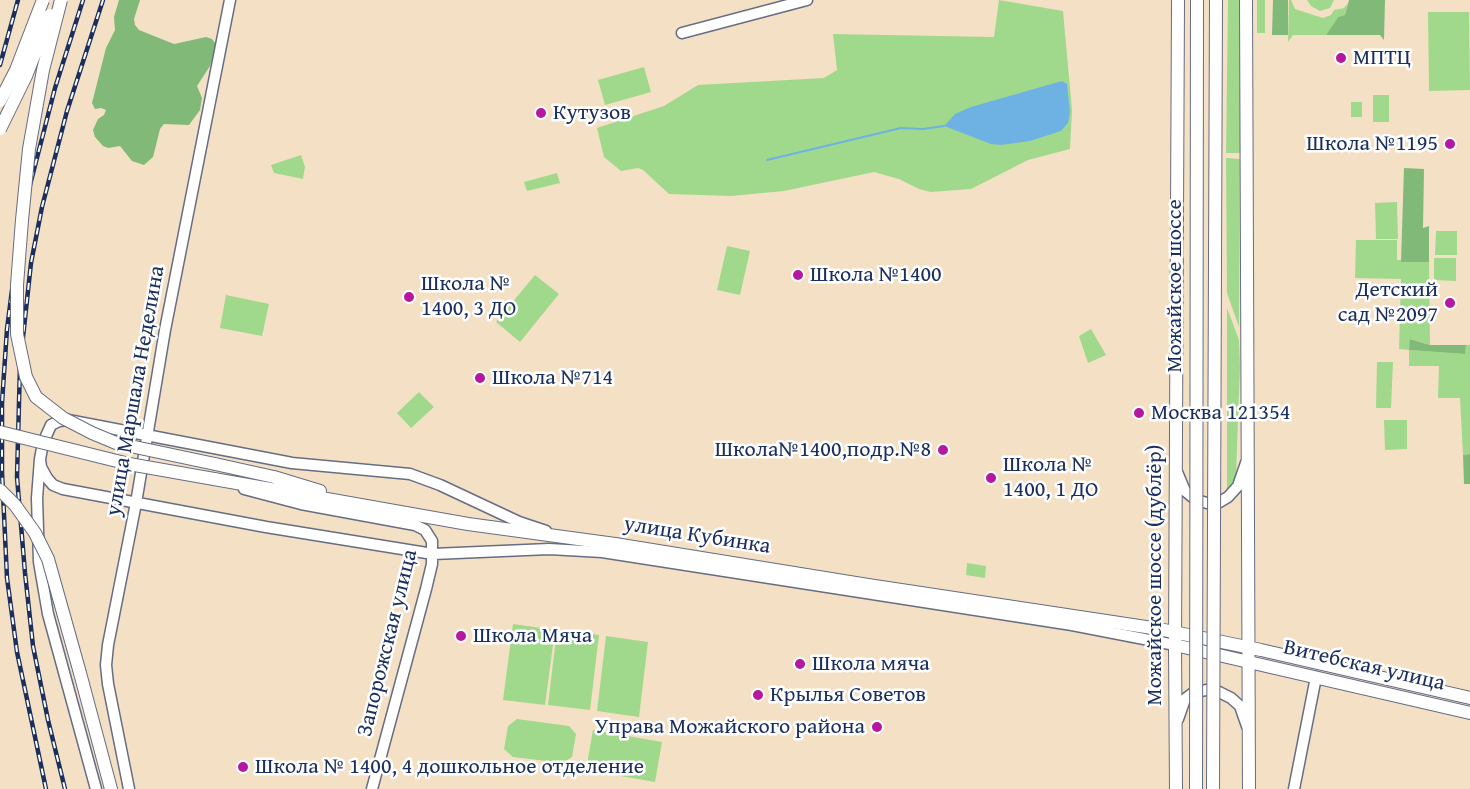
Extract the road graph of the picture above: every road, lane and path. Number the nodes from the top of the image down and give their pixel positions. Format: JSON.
{"nodes":[{"id":1,"x":44,"y":0,"type":"edge"},
{"id":2,"x":56,"y":0,"type":"edge"},
{"id":3,"x":61,"y":0,"type":"edge"},
{"id":4,"x":230,"y":0,"type":"edge"},
{"id":5,"x":807,"y":0,"type":"edge"},
{"id":6,"x":1178,"y":0,"type":"edge"},
{"id":7,"x":1197,"y":0,"type":"edge"},
{"id":8,"x":1216,"y":0,"type":"edge"},
{"id":9,"x":1246,"y":0,"type":"edge"},
{"id":10,"x":682,"y":33,"type":"dead end"},
{"id":11,"x":0,"y":101,"type":"edge"},
{"id":12,"x":0,"y":129,"type":"edge"},
{"id":13,"x":0,"y":432,"type":"edge"},
{"id":14,"x":146,"y":436,"type":"junction"},
{"id":15,"x":40,"y":459,"type":"junction"},
{"id":16,"x":1247,"y":459,"type":"junction"},
{"id":17,"x":1176,"y":466,"type":"junction"},
{"id":18,"x":229,"y":482,"type":"junction"},
{"id":19,"x":63,"y":489,"type":"junction"},
{"id":20,"x":0,"y":490,"type":"edge"},
{"id":21,"x":37,"y":498,"type":"junction"},
{"id":22,"x":136,"y":503,"type":"junction"},
{"id":23,"x":379,"y":508,"type":"junction"},
{"id":24,"x":581,"y":540,"type":"junction"},
{"id":25,"x":433,"y":554,"type":"junction"},
{"id":26,"x":1175,"y":632,"type":"junction"},
{"id":27,"x":1175,"y":645,"type":"junction"},
{"id":28,"x":1248,"y":647,"type":"junction"},
{"id":29,"x":1248,"y":661,"type":"junction"},
{"id":30,"x":1316,"y":677,"type":"junction"},
{"id":31,"x":1470,"y":698,"type":"edge"},
{"id":32,"x":1470,"y":713,"type":"edge"},
{"id":33,"x":1176,"y":727,"type":"junction"},
{"id":34,"x":1249,"y":732,"type":"junction"},
{"id":35,"x":96,"y":789,"type":"edge"},
{"id":36,"x":111,"y":789,"type":"edge"},
{"id":37,"x":129,"y":789,"type":"edge"},
{"id":38,"x":372,"y":789,"type":"edge"},
{"id":39,"x":1176,"y":789,"type":"edge"},
{"id":40,"x":1196,"y":789,"type":"edge"},
{"id":41,"x":1214,"y":789,"type":"edge"},
{"id":42,"x":1249,"y":789,"type":"edge"},
{"id":43,"x":1294,"y":789,"type":"edge"}],
"edges":[{"from":1,"to":11,"type":"main road","bridge":true},
{"from":2,"to":12,"type":"main road","bridge":true},
{"from":3,"to":23,"type":"main road","bridge":true},
{"from":4,"to":14,"type":"street","name":"улица Маршала Неделина"},
{"from":5,"to":10,"type":"street"},
{"from":6,"to":17,"type":"main road","name":"Можайское шоссе (дублёр)"},
{"from":7,"to":40,"type":"main road","name":"Можайское шоссе","bridge":true},
{"from":8,"to":41,"type":"main road","name":"Можайское шоссе","bridge":true},
{"from":9,"to":16,"type":"main road"},
{"from":13,"to":18,"type":"main road","name":"улица Кубинка","bridge":true},
{"from":14,"to":15,"type":"street"},
{"from":14,"to":22,"type":"street","name":"улица Маршала Неделина"},
{"from":14,"to":24,"type":"street"},
{"from":15,"to":19,"type":"street"},
{"from":15,"to":21,"type":"street"},
{"from":16,"to":17,"type":"street"},
{"from":16,"to":28,"type":"main road"},
{"from":17,"to":26,"type":"main road","name":"Можайское шоссе (дублёр)"},
{"from":18,"to":23,"type":"main road","name":"улица Кубинка"},
{"from":18,"to":25,"type":"street","name":"Запорожская улица"},
{"from":19,"to":21,"type":"street"},
{"from":19,"to":22,"type":"street"},
{"from":20,"to":36,"type":"main road","bridge":true},
{"from":21,"to":35,"type":"street"},
{"from":22,"to":25,"type":"street"},
{"from":22,"to":37,"type":"street","name":"улица Маршала Неделина"},
{"from":23,"to":24,"type":"main road","name":"улица Кубинка"},
{"from":24,"to":26,"type":"main road","name":"улица Кубинка"},
{"from":25,"to":27,"type":"street"},
{"from":25,"to":38,"type":"street","name":"Запорожская улица"},
{"from":26,"to":27,"type":"main road","name":"Можайское шоссе (дублёр)"},
{"from":26,"to":28,"type":"main road","name":"улица Кубинка"},
{"from":27,"to":29,"type":"main road","name":"Витебская улица"},
{"from":27,"to":33,"type":"main road","name":"Можайское шоссе (дублёр)"},
{"from":28,"to":29,"type":"main road"},
{"from":28,"to":31,"type":"main road","name":"Витебская улица"},
{"from":29,"to":30,"type":"main road","name":"Витебская улица"},
{"from":29,"to":34,"type":"main road"},
{"from":30,"to":32,"type":"main road","name":"Витебская улица"},
{"from":30,"to":43,"type":"street"},
{"from":33,"to":34,"type":"street"},
{"from":33,"to":39,"type":"main road","name":"Можайское шоссе (дублёр)"},
{"from":34,"to":42,"type":"main road"}]}
